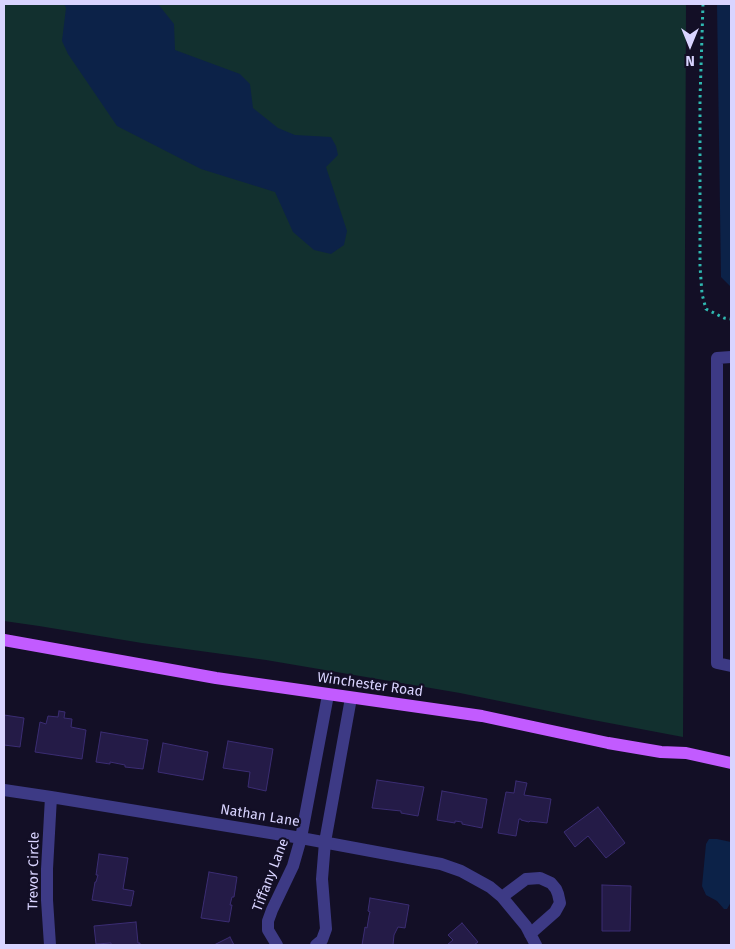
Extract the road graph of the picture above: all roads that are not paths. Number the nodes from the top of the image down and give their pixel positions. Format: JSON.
{"nodes":[{"id":1,"x":731,"y":357,"type":"edge"},
{"id":2,"x":4,"y":640,"type":"edge"},
{"id":3,"x":731,"y":666,"type":"edge"},
{"id":4,"x":328,"y":695,"type":"junction"},
{"id":5,"x":351,"y":698,"type":"junction"},
{"id":6,"x":731,"y":763,"type":"edge"},
{"id":7,"x":4,"y":790,"type":"edge"},
{"id":8,"x":51,"y":797,"type":"junction"},
{"id":9,"x":301,"y":838,"type":"junction"},
{"id":10,"x":324,"y":842,"type":"junction"},
{"id":11,"x":502,"y":897,"type":"junction"},
{"id":12,"x":533,"y":940,"type":"edge"},
{"id":13,"x":50,"y":945,"type":"edge"},
{"id":14,"x":277,"y":945,"type":"edge"},
{"id":15,"x":316,"y":945,"type":"edge"}],
"edges":[{"from":1,"to":3,"type":"street"},
{"from":2,"to":4,"type":"main road","name":"Winchester Road"},
{"from":4,"to":5,"type":"main road","name":"Winchester Road"},
{"from":4,"to":9,"type":"street","name":"Tiffany Lane"},
{"from":5,"to":6,"type":"main road","name":"Winchester Road"},
{"from":5,"to":10,"type":"street"},
{"from":7,"to":8,"type":"street","name":"Nathan Lane"},
{"from":8,"to":9,"type":"street","name":"Nathan Lane"},
{"from":8,"to":13,"type":"street","name":"Trevor Circle"},
{"from":9,"to":10,"type":"street","name":"Nathan Lane"},
{"from":9,"to":14,"type":"street","name":"Tiffany Lane"},
{"from":10,"to":11,"type":"street","name":"Nathan Lane"},
{"from":10,"to":15,"type":"street"},
{"from":11,"to":12,"type":"street","name":"Nathan Lane"},
{"from":11,"to":12,"type":"street"}]}
